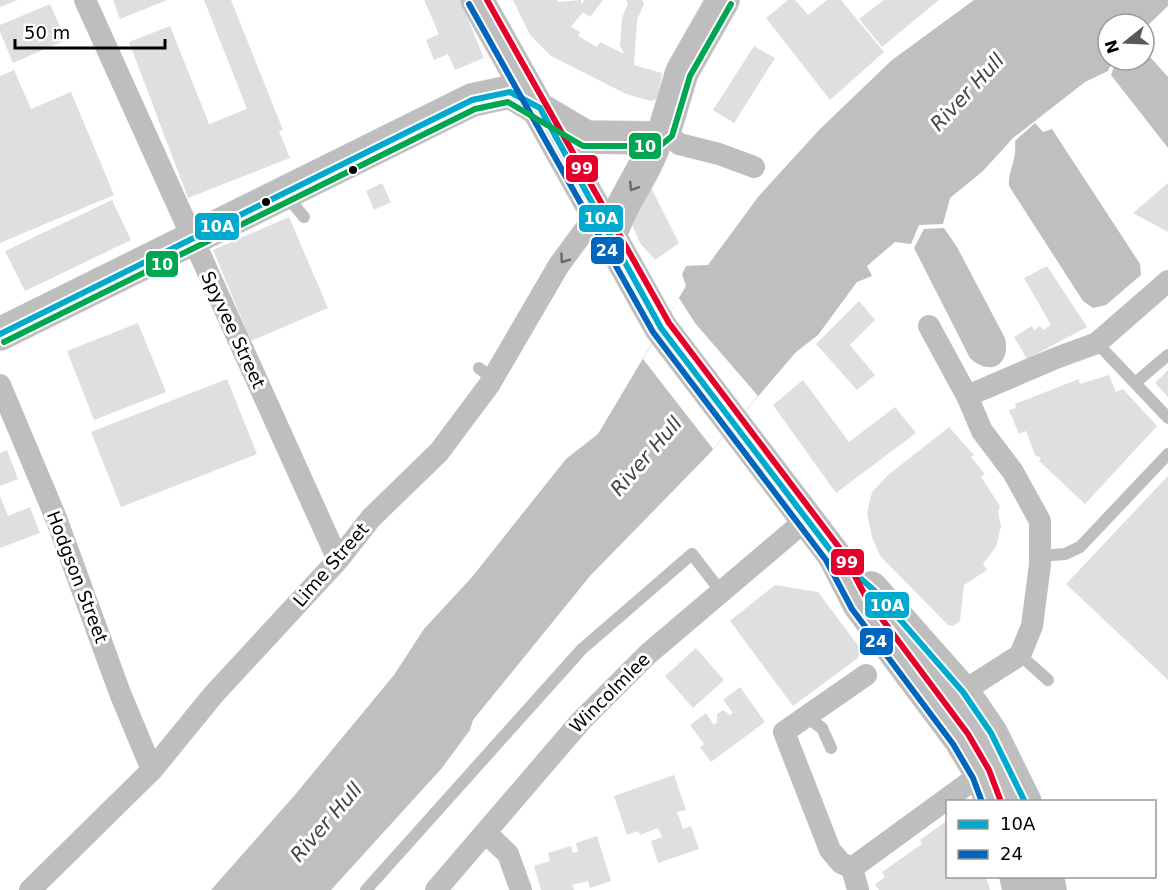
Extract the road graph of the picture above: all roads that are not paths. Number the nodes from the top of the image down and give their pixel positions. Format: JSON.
{"nodes":[{"id":1,"x":85,"y":0,"type":"edge"},
{"id":2,"x":477,"y":0,"type":"edge"},
{"id":3,"x":491,"y":0,"type":"edge"},
{"id":4,"x":723,"y":0,"type":"edge"},
{"id":5,"x":540,"y":108,"type":"junction"},
{"id":6,"x":660,"y":135,"type":"junction"},
{"id":7,"x":754,"y":167,"type":"dead end"},
{"id":8,"x":604,"y":224,"type":"junction"},
{"id":9,"x":192,"y":240,"type":"junction"},
{"id":10,"x":1168,"y":281,"type":"edge"},
{"id":11,"x":929,"y":326,"type":"dead end"},
{"id":12,"x":0,"y":334,"type":"edge"},
{"id":13,"x":1097,"y":344,"type":"junction"},
{"id":14,"x":1168,"y":355,"type":"edge"},
{"id":15,"x":1135,"y":383,"type":"junction"},
{"id":16,"x":0,"y":385,"type":"edge"},
{"id":17,"x":967,"y":396,"type":"junction"},
{"id":18,"x":1168,"y":418,"type":"edge"},
{"id":19,"x":1168,"y":454,"type":"edge"},
{"id":20,"x":807,"y":519,"type":"junction"},
{"id":21,"x":1040,"y":556,"type":"junction"},
{"id":22,"x":338,"y":560,"type":"junction"},
{"id":23,"x":722,"y":593,"type":"junction"},
{"id":24,"x":1020,"y":655,"type":"junction"},
{"id":25,"x":866,"y":675,"type":"dead end"},
{"id":26,"x":1048,"y":680,"type":"dead end"},
{"id":27,"x":950,"y":700,"type":"junction"},
{"id":28,"x":806,"y":717,"type":"junction"},
{"id":29,"x":831,"y":748,"type":"dead end"},
{"id":30,"x":152,"y":770,"type":"junction"},
{"id":31,"x":986,"y":788,"type":"edge"},
{"id":32,"x":966,"y":800,"type":"edge"},
{"id":33,"x":1024,"y":800,"type":"edge"},
{"id":34,"x":946,"y":812,"type":"edge"},
{"id":35,"x":486,"y":833,"type":"junction"},
{"id":36,"x":852,"y":868,"type":"junction"},
{"id":37,"x":30,"y":890,"type":"edge"},
{"id":38,"x":366,"y":890,"type":"edge"},
{"id":39,"x":436,"y":890,"type":"edge"},
{"id":40,"x":521,"y":890,"type":"edge"},
{"id":41,"x":858,"y":890,"type":"edge"}],
"edges":[{"from":1,"to":9,"type":"street","name":"Spyvee Street"},
{"from":2,"to":5,"type":"main road"},
{"from":3,"to":5,"type":"main road"},
{"from":4,"to":6,"type":"main road"},
{"from":5,"to":6,"type":"main road"},
{"from":5,"to":8,"type":"main road"},
{"from":5,"to":9,"type":"main road"},
{"from":6,"to":7,"type":"street"},
{"from":6,"to":8,"type":"main road","one_way":true},
{"from":8,"to":20,"type":"main road"},
{"from":8,"to":22,"type":"street","name":"Lime Street","one_way":true},
{"from":9,"to":12,"type":"main road"},
{"from":9,"to":22,"type":"street","name":"Spyvee Street"},
{"from":10,"to":13,"type":"street"},
{"from":11,"to":17,"type":"street"},
{"from":13,"to":15,"type":"lane"},
{"from":13,"to":17,"type":"street"},
{"from":14,"to":15,"type":"lane"},
{"from":15,"to":18,"type":"lane"},
{"from":16,"to":30,"type":"street","name":"Hodgson Street"},
{"from":17,"to":21,"type":"street"},
{"from":19,"to":21,"type":"lane"},
{"from":20,"to":23,"type":"street","name":"Wincolmlee"},
{"from":20,"to":27,"type":"main road"},
{"from":21,"to":24,"type":"street"},
{"from":22,"to":30,"type":"street","name":"Lime Street"},
{"from":23,"to":35,"type":"street","name":"Wincolmlee"},
{"from":23,"to":38,"type":"lane"},
{"from":24,"to":26,"type":"lane"},
{"from":24,"to":27,"type":"street"},
{"from":25,"to":28,"type":"street"},
{"from":27,"to":31,"type":"main road"},
{"from":27,"to":33,"type":"main road"},
{"from":28,"to":29,"type":"lane"},
{"from":28,"to":36,"type":"street"},
{"from":30,"to":37,"type":"street","name":"Lime Street"},
{"from":31,"to":32,"type":"street"},
{"from":34,"to":36,"type":"street"},
{"from":35,"to":39,"type":"street","name":"Wincolmlee"},
{"from":35,"to":40,"type":"street"},
{"from":36,"to":41,"type":"street"}]}
